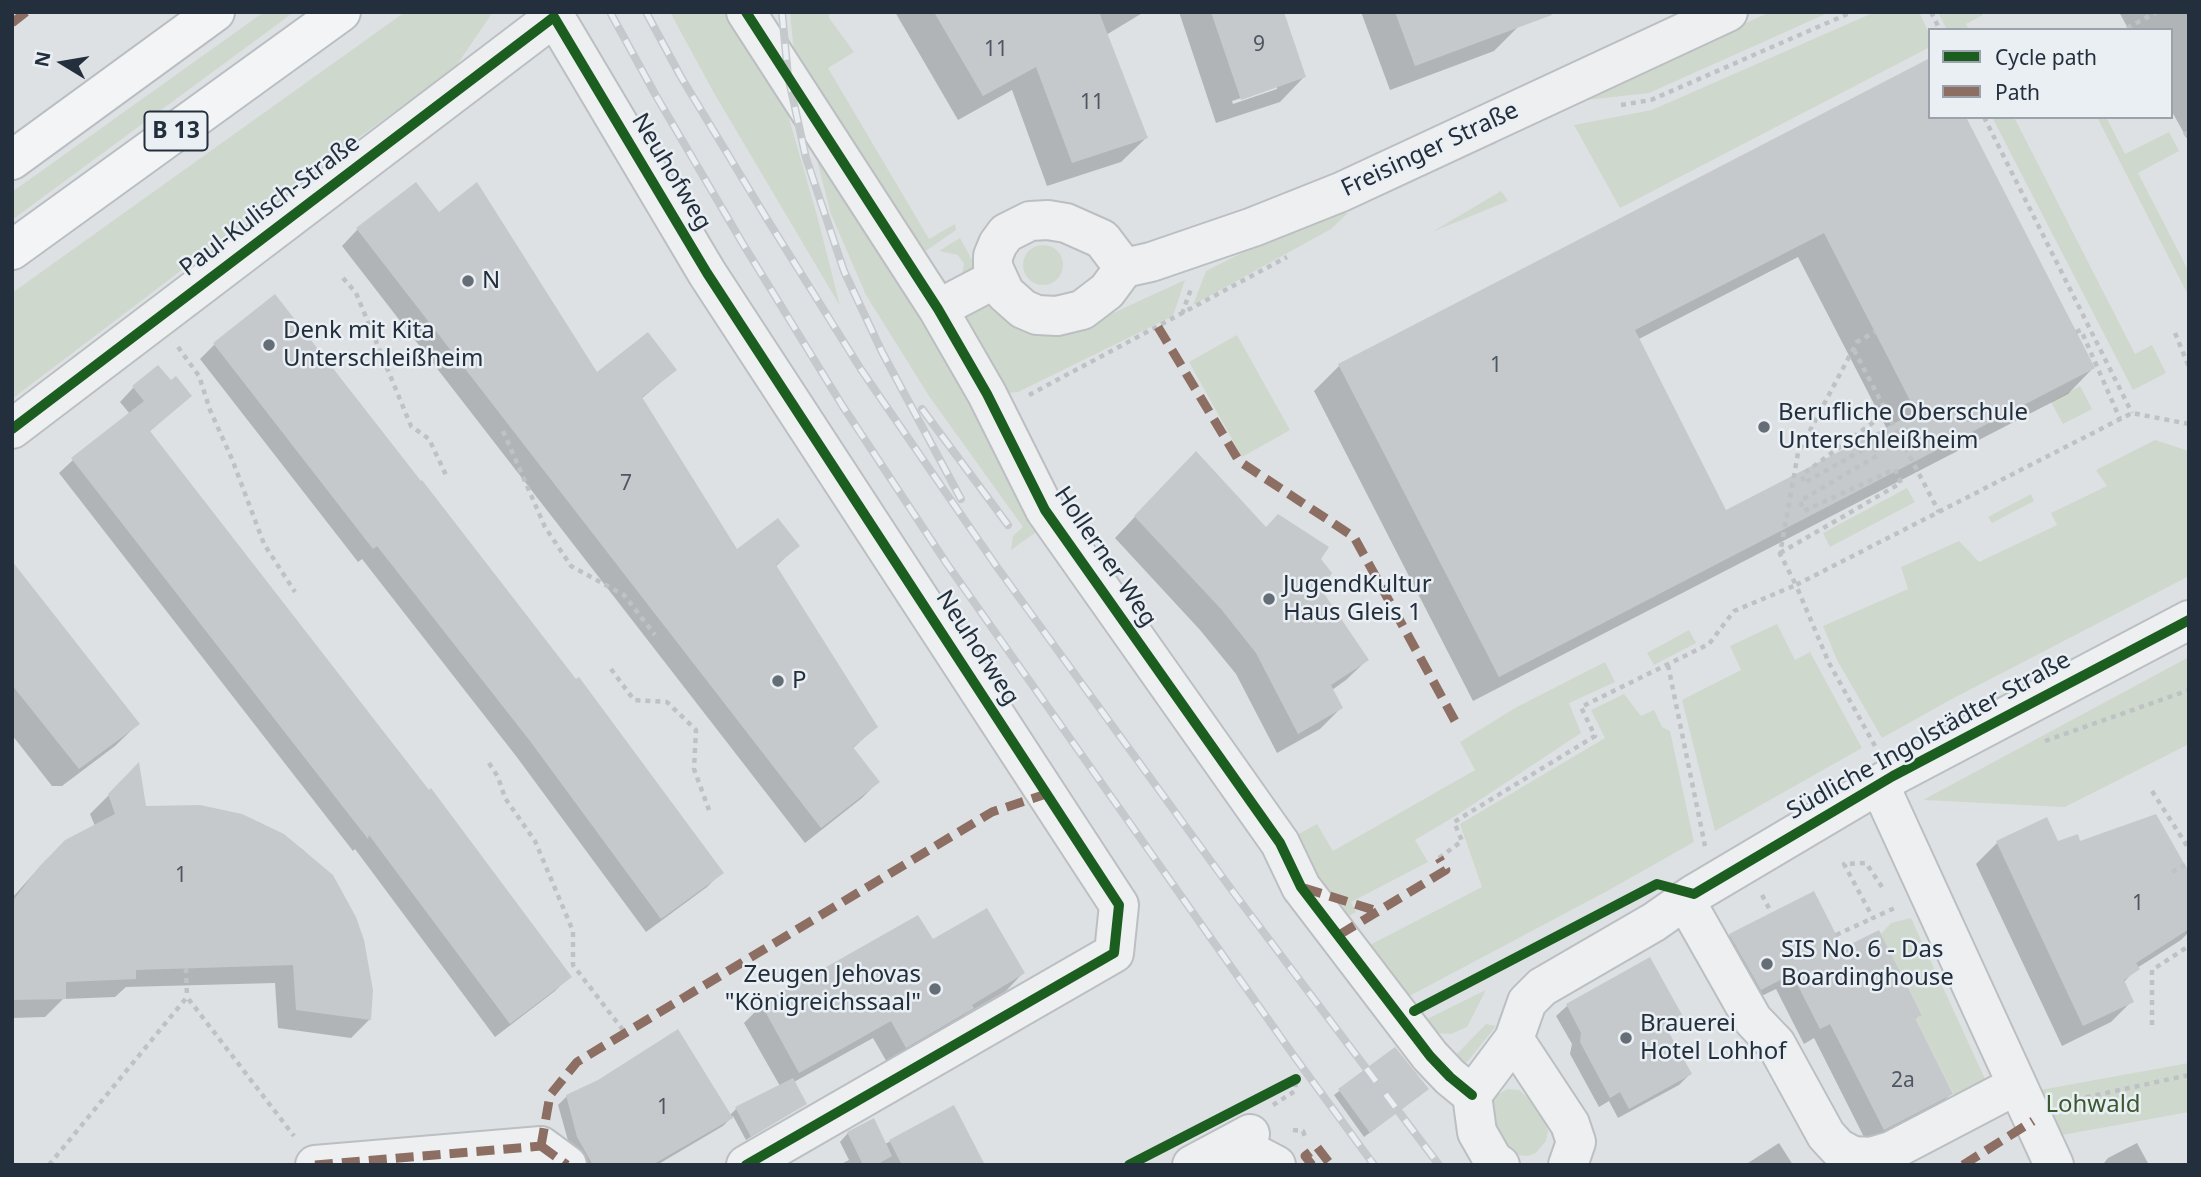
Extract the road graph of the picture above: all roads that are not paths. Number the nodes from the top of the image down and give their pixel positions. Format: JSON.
{"nodes":[{"id":1,"x":215,"y":12,"type":"edge"},
{"id":2,"x":341,"y":12,"type":"edge"},
{"id":3,"x":746,"y":12,"type":"edge"},
{"id":4,"x":1728,"y":12,"type":"edge"},
{"id":5,"x":553,"y":14,"type":"edge"},
{"id":6,"x":12,"y":160,"type":"edge"},
{"id":7,"x":12,"y":250,"type":"edge"},
{"id":8,"x":1124,"y":268,"type":"junction"},
{"id":9,"x":997,"y":278,"type":"junction"},
{"id":10,"x":938,"y":309,"type":"junction"},
{"id":11,"x":12,"y":429,"type":"edge"},
{"id":12,"x":2189,"y":621,"type":"edge"},
{"id":13,"x":1879,"y":784,"type":"junction"},
{"id":14,"x":1685,"y":900,"type":"junction"},
{"id":15,"x":1514,"y":1039,"type":"junction"},
{"id":16,"x":2017,"y":1085,"type":"junction"},
{"id":17,"x":1472,"y":1096,"type":"junction"},
{"id":18,"x":554,"y":1155,"type":"edge"},
{"id":19,"x":316,"y":1165,"type":"edge"},
{"id":20,"x":746,"y":1165,"type":"edge"},
{"id":21,"x":1192,"y":1165,"type":"edge"},
{"id":22,"x":1276,"y":1165,"type":"edge"},
{"id":23,"x":1500,"y":1165,"type":"edge"},
{"id":24,"x":1569,"y":1165,"type":"edge"},
{"id":25,"x":2054,"y":1165,"type":"edge"}],
"edges":[{"from":1,"to":6,"type":"main road"},
{"from":2,"to":7,"type":"main road","number":"B 13"},
{"from":3,"to":10,"type":"street","name":"Hollerner Weg"},
{"from":4,"to":8,"type":"street","name":"Freisinger Straße"},
{"from":5,"to":11,"type":"street","name":"Paul-Kulisch-Straße"},
{"from":5,"to":20,"type":"street","name":"Neuhofweg"},
{"from":8,"to":9,"type":"street"},
{"from":8,"to":9,"type":"street"},
{"from":9,"to":10,"type":"street"},
{"from":10,"to":17,"type":"street","name":"Hollerner Weg"},
{"from":12,"to":13,"type":"street","name":"Südliche Ingolstädter Straße"},
{"from":13,"to":14,"type":"street","name":"Südliche Ingolstädter Straße"},
{"from":13,"to":16,"type":"street"},
{"from":14,"to":15,"type":"street","name":"Südliche Ingolstädter Straße"},
{"from":14,"to":16,"type":"street"},
{"from":15,"to":17,"type":"street","name":"Südliche Ingolstädter Straße"},
{"from":15,"to":24,"type":"street"},
{"from":16,"to":25,"type":"street"},
{"from":17,"to":23,"type":"street"},
{"from":18,"to":19,"type":"street"},
{"from":21,"to":22,"type":"street"}]}
